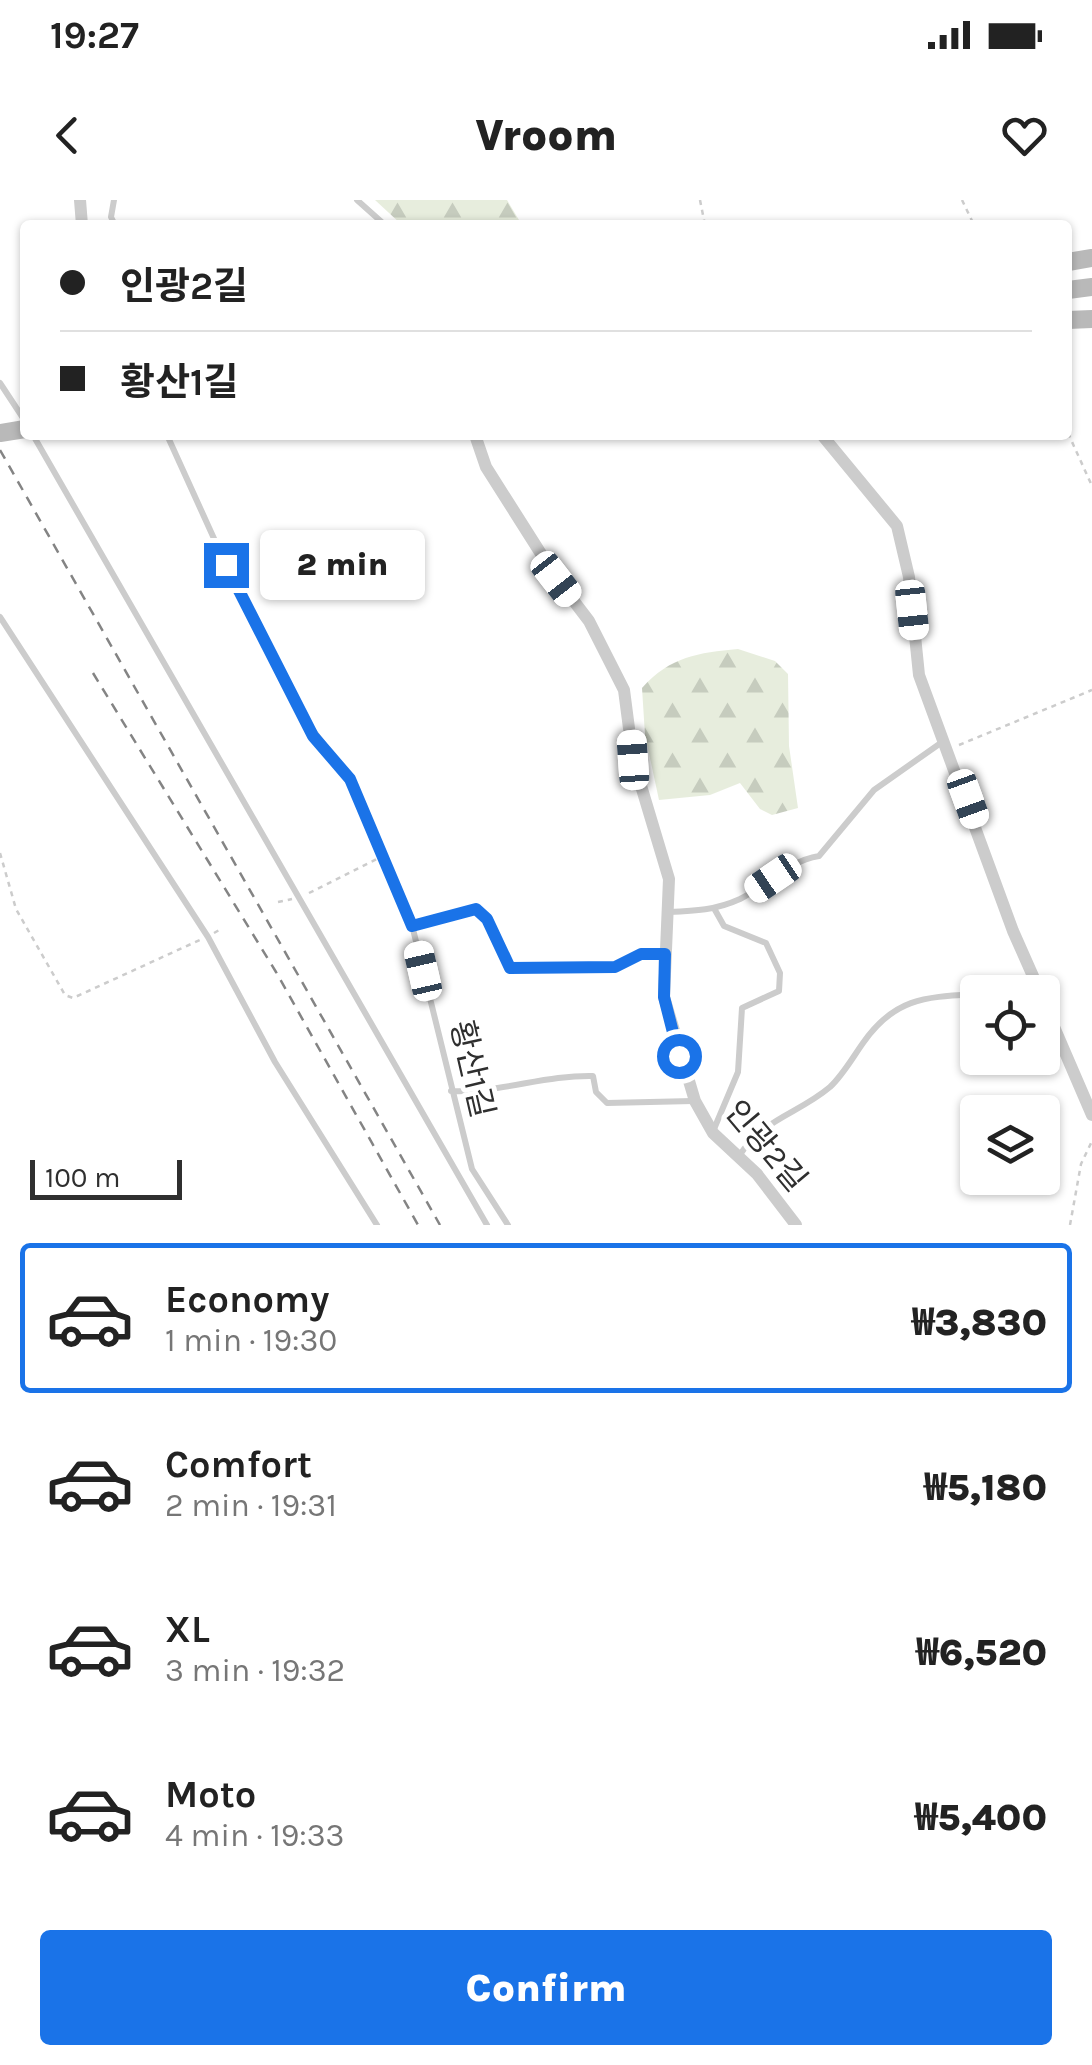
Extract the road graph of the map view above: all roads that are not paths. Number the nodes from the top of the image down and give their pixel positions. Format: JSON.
{"nodes":[{"id":1,"x":357,"y":200,"type":"edge"},
{"id":2,"x":379,"y":220,"type":"edge"},
{"id":3,"x":0,"y":383,"type":"edge"},
{"id":4,"x":20,"y":413,"type":"edge"},
{"id":5,"x":36,"y":440,"type":"edge"},
{"id":6,"x":169,"y":440,"type":"edge"},
{"id":7,"x":478,"y":440,"type":"edge"},
{"id":8,"x":826,"y":440,"type":"edge"},
{"id":9,"x":0,"y":617,"type":"edge"},
{"id":10,"x":948,"y":744,"type":"junction"},
{"id":11,"x":715,"y":910,"type":"junction"},
{"id":12,"x":668,"y":912,"type":"junction"},
{"id":13,"x":412,"y":926,"type":"junction"},
{"id":14,"x":665,"y":954,"type":"junction"},
{"id":15,"x":1032,"y":975,"type":"edge"},
{"id":16,"x":960,"y":995,"type":"edge"},
{"id":17,"x":1060,"y":1040,"type":"edge"},
{"id":18,"x":451,"y":1091,"type":"junction"},
{"id":19,"x":694,"y":1100,"type":"junction"},
{"id":20,"x":1092,"y":1115,"type":"edge"},
{"id":21,"x":713,"y":1133,"type":"junction"},
{"id":22,"x":468,"y":1156,"type":"junction"},
{"id":23,"x":739,"y":1156,"type":"junction"},
{"id":24,"x":451,"y":1161,"type":"junction"},
{"id":25,"x":377,"y":1225,"type":"edge"},
{"id":26,"x":487,"y":1225,"type":"edge"},
{"id":27,"x":508,"y":1225,"type":"edge"},
{"id":28,"x":796,"y":1225,"type":"edge"}],
"edges":[{"from":1,"to":2,"type":"lane"},
{"from":3,"to":4,"type":"lane"},
{"from":5,"to":24,"type":"lane"},
{"from":6,"to":13,"type":"lane","name":"황산1길"},
{"from":7,"to":12,"type":"street","name":"인광2길"},
{"from":8,"to":10,"type":"street"},
{"from":9,"to":25,"type":"lane"},
{"from":10,"to":11,"type":"lane"},
{"from":10,"to":15,"type":"street"},
{"from":11,"to":12,"type":"lane"},
{"from":11,"to":21,"type":"lane"},
{"from":12,"to":14,"type":"street","name":"인광2길"},
{"from":13,"to":14,"type":"lane"},
{"from":13,"to":18,"type":"lane","name":"황산1길"},
{"from":14,"to":19,"type":"street","name":"인광2길"},
{"from":16,"to":23,"type":"lane"},
{"from":17,"to":20,"type":"street"},
{"from":18,"to":19,"type":"lane"},
{"from":18,"to":22,"type":"lane","name":"황산1길"},
{"from":19,"to":21,"type":"street","name":"인광2길"},
{"from":21,"to":23,"type":"street","name":"인광2길"},
{"from":22,"to":24,"type":"lane"},
{"from":22,"to":27,"type":"lane","name":"황산1길"},
{"from":23,"to":28,"type":"street","name":"인광2길"},
{"from":24,"to":26,"type":"lane"}]}
